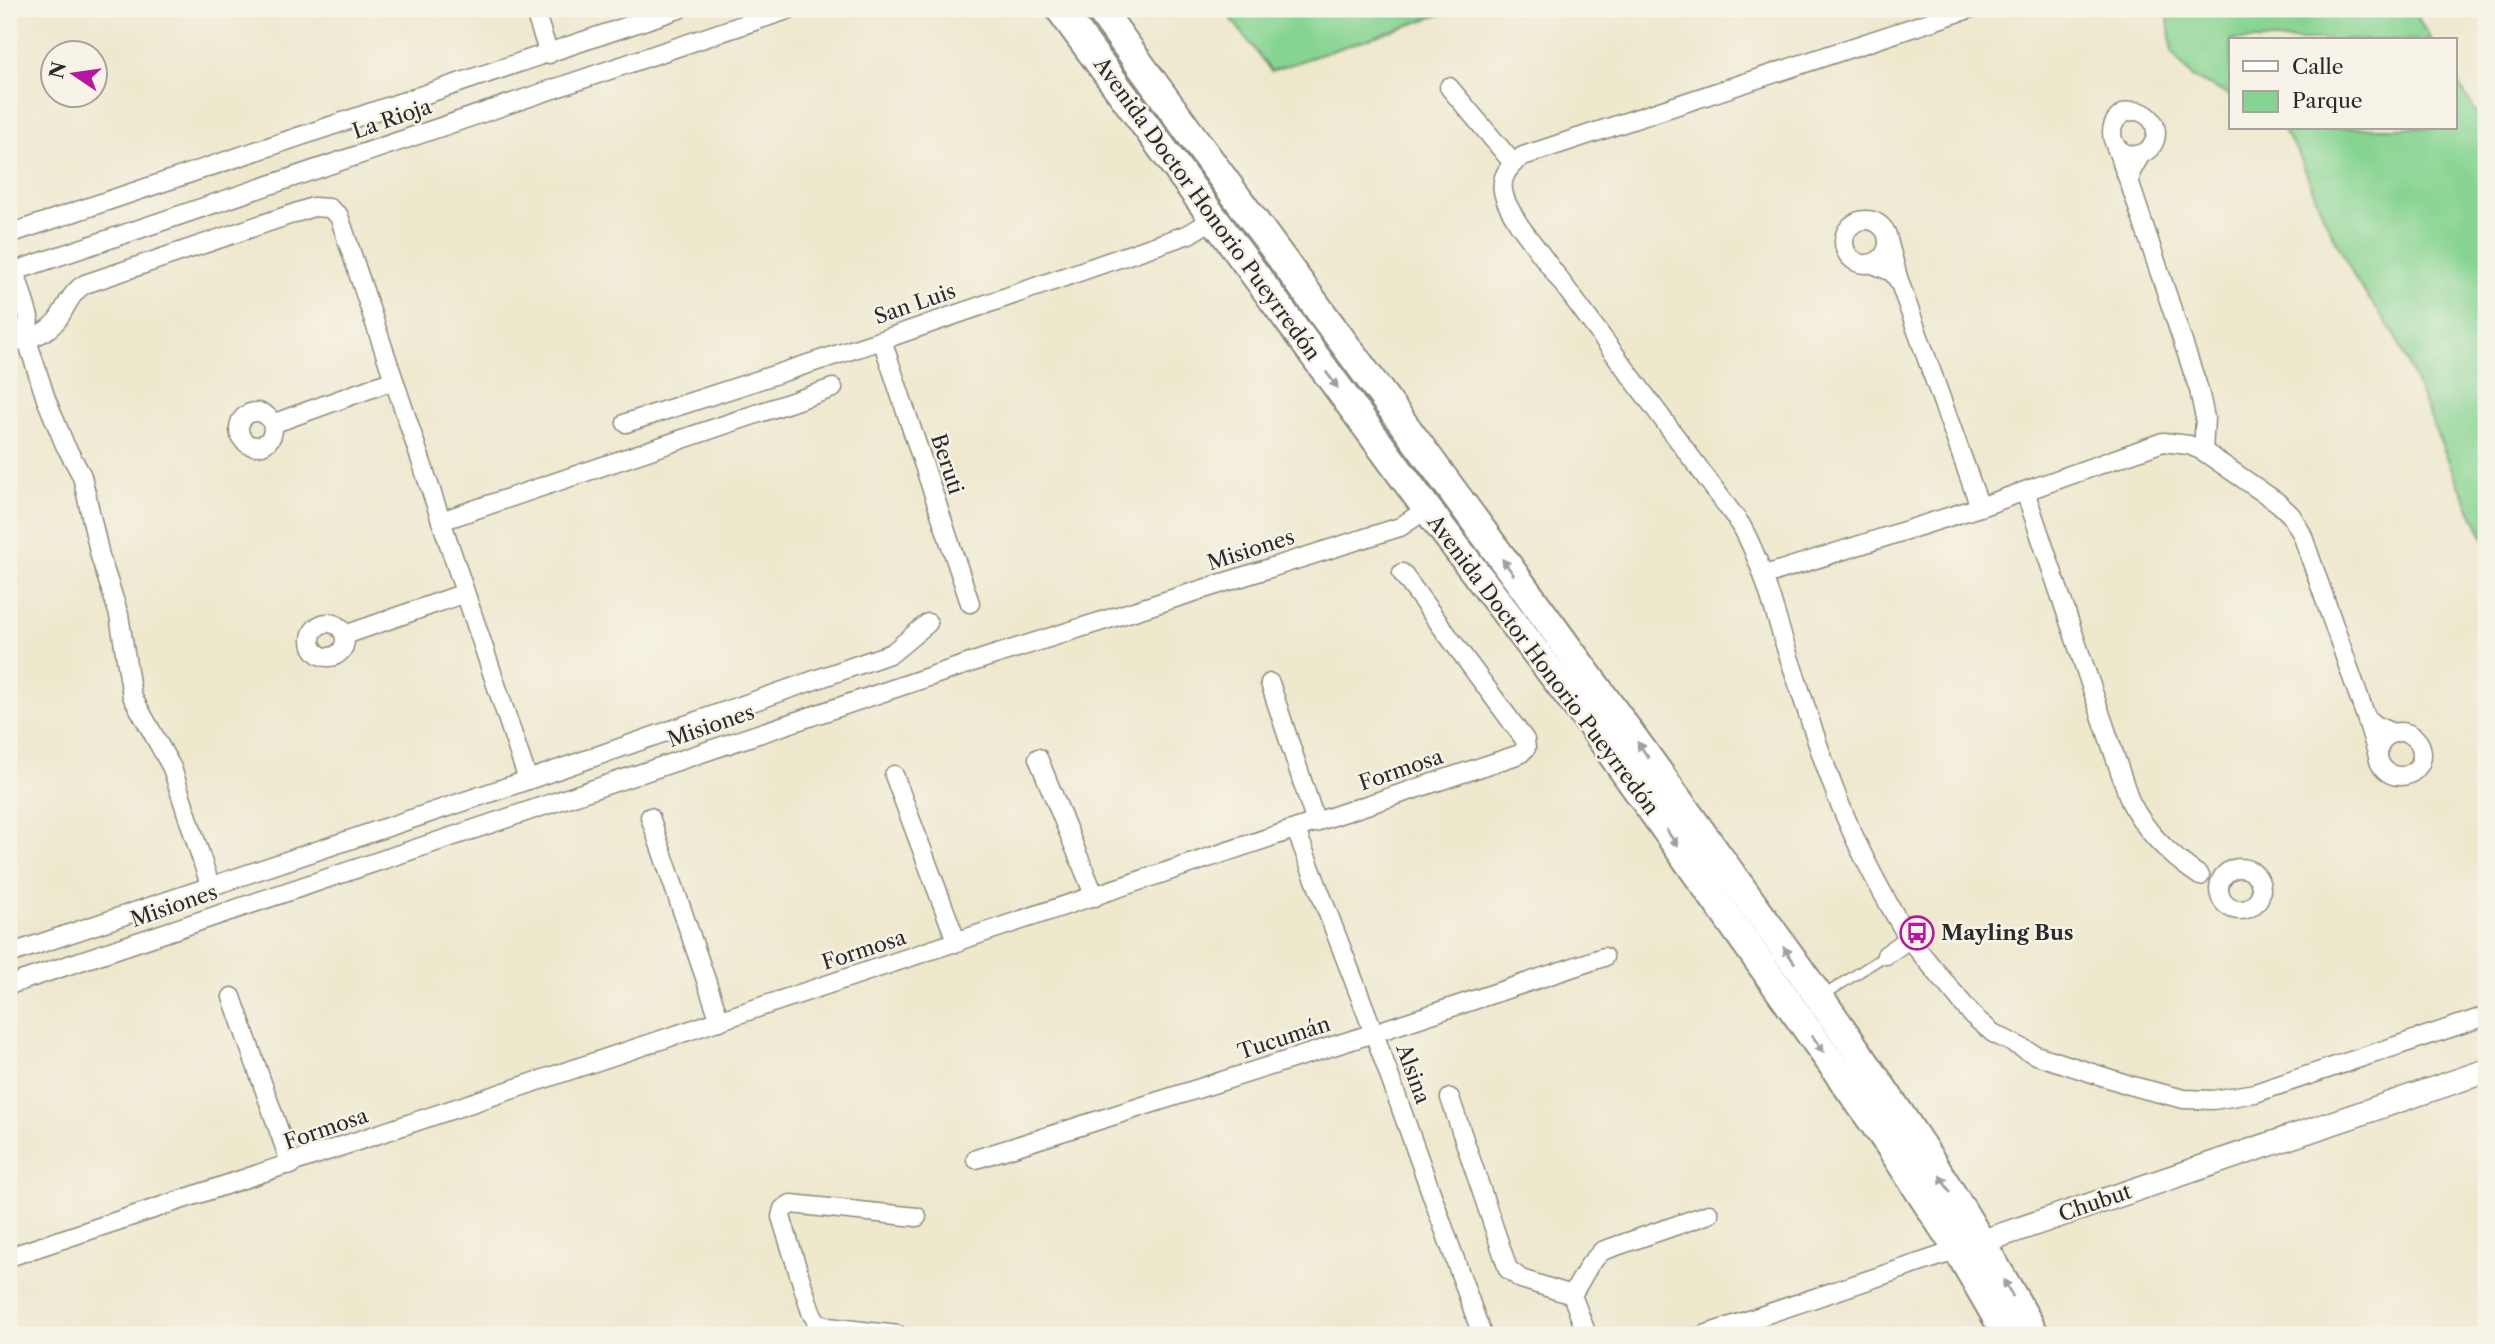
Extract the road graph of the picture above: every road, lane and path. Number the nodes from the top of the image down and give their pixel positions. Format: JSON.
{"nodes":[{"id":1,"x":534,"y":9,"type":"edge"},
{"id":2,"x":679,"y":9,"type":"edge"},
{"id":3,"x":790,"y":9,"type":"edge"},
{"id":4,"x":1060,"y":9,"type":"edge"},
{"id":5,"x":1100,"y":9,"type":"edge"},
{"id":6,"x":1969,"y":9,"type":"edge"},
{"id":7,"x":549,"y":54,"type":"junction"},
{"id":8,"x":1449,"y":87,"type":"dead end"},
{"id":9,"x":2115,"y":145,"type":"junction"},
{"id":10,"x":2141,"y":154,"type":"junction"},
{"id":11,"x":1513,"y":163,"type":"junction"},
{"id":12,"x":2130,"y":184,"type":"junction"},
{"id":13,"x":1215,"y":218,"type":"junction"},
{"id":14,"x":9,"y":234,"type":"edge"},
{"id":15,"x":1888,"y":240,"type":"junction"},
{"id":16,"x":1873,"y":264,"type":"junction"},
{"id":17,"x":12,"y":272,"type":"edge"},
{"id":18,"x":1899,"y":281,"type":"junction"},
{"id":19,"x":9,"y":318,"type":"edge"},
{"id":20,"x":882,"y":340,"type":"junction"},
{"id":21,"x":18,"y":341,"type":"edge"},
{"id":22,"x":394,"y":380,"type":"junction"},
{"id":23,"x":833,"y":388,"type":"dead end"},
{"id":24,"x":272,"y":424,"type":"dead end"},
{"id":25,"x":626,"y":424,"type":"dead end"},
{"id":26,"x":2203,"y":451,"type":"junction"},
{"id":27,"x":2025,"y":492,"type":"junction"},
{"id":28,"x":1980,"y":507,"type":"junction"},
{"id":29,"x":1427,"y":509,"type":"junction"},
{"id":30,"x":441,"y":521,"type":"junction"},
{"id":31,"x":1402,"y":573,"type":"dead end"},
{"id":32,"x":1765,"y":575,"type":"junction"},
{"id":33,"x":465,"y":593,"type":"junction"},
{"id":34,"x":970,"y":603,"type":"dead end"},
{"id":35,"x":928,"y":623,"type":"dead end"},
{"id":36,"x":345,"y":635,"type":"dead end"},
{"id":37,"x":1270,"y":683,"type":"dead end"},
{"id":38,"x":2366,"y":717,"type":"junction"},
{"id":39,"x":2393,"y":733,"type":"junction"},
{"id":40,"x":2378,"y":756,"type":"junction"},
{"id":41,"x":1038,"y":758,"type":"dead end"},
{"id":42,"x":894,"y":775,"type":"dead end"},
{"id":43,"x":528,"y":780,"type":"junction"},
{"id":44,"x":650,"y":817,"type":"dead end"},
{"id":45,"x":1316,"y":823,"type":"junction"},
{"id":46,"x":1296,"y":830,"type":"junction"},
{"id":47,"x":2227,"y":873,"type":"junction"},
{"id":48,"x":2200,"y":876,"type":"junction"},
{"id":49,"x":211,"y":885,"type":"junction"},
{"id":50,"x":2220,"y":896,"type":"junction"},
{"id":51,"x":1095,"y":897,"type":"junction"},
{"id":52,"x":1909,"y":939,"type":"junction"},
{"id":53,"x":957,"y":943,"type":"junction"},
{"id":54,"x":9,"y":954,"type":"edge"},
{"id":55,"x":1886,"y":955,"type":"joint"},
{"id":56,"x":1604,"y":957,"type":"dead end"},
{"id":57,"x":9,"y":985,"type":"edge"},
{"id":58,"x":232,"y":997,"type":"dead end"},
{"id":59,"x":1808,"y":1006,"type":"junction"},
{"id":60,"x":2486,"y":1016,"type":"edge"},
{"id":61,"x":720,"y":1021,"type":"junction"},
{"id":62,"x":1374,"y":1033,"type":"junction"},
{"id":63,"x":2486,"y":1071,"type":"edge"},
{"id":64,"x":1450,"y":1098,"type":"dead end"},
{"id":65,"x":976,"y":1159,"type":"dead end"},
{"id":66,"x":290,"y":1165,"type":"junction"},
{"id":67,"x":1709,"y":1214,"type":"dead end"},
{"id":68,"x":917,"y":1217,"type":"dead end"},
{"id":69,"x":1970,"y":1246,"type":"junction"},
{"id":70,"x":9,"y":1257,"type":"edge"},
{"id":71,"x":1572,"y":1295,"type":"junction"},
{"id":72,"x":898,"y":1335,"type":"edge"},
{"id":73,"x":1482,"y":1335,"type":"edge"},
{"id":74,"x":1587,"y":1335,"type":"edge"},
{"id":75,"x":1704,"y":1335,"type":"edge"},
{"id":76,"x":2007,"y":1335,"type":"edge"},
{"id":77,"x":2035,"y":1335,"type":"edge"}],
"edges":[{"from":1,"to":7,"type":"street"},
{"from":2,"to":7,"type":"street"},
{"from":3,"to":17,"type":"street","name":"La Rioja"},
{"from":4,"to":13,"type":"main road","name":"Avenida Doctor Honorio Pueyrredón"},
{"from":59,"to":5,"type":"main road","name":"Avenida Doctor Honorio Pueyrredón","one_way":true},
{"from":6,"to":11,"type":"street"},
{"from":7,"to":14,"type":"street"},
{"from":8,"to":11,"type":"street"},
{"from":9,"to":10,"type":"street"},
{"from":9,"to":10,"type":"street"},
{"from":9,"to":12,"type":"street"},
{"from":10,"to":12,"type":"street"},
{"from":11,"to":32,"type":"street"},
{"from":12,"to":26,"type":"street"},
{"from":13,"to":20,"type":"street","name":"San Luis"},
{"from":13,"to":29,"type":"main road","name":"Avenida Doctor Honorio Pueyrredón","one_way":true},
{"from":15,"to":16,"type":"street"},
{"from":15,"to":16,"type":"street"},
{"from":15,"to":18,"type":"street"},
{"from":16,"to":18,"type":"street"},
{"from":17,"to":21,"type":"street"},
{"from":18,"to":28,"type":"street"},
{"from":19,"to":21,"type":"street"},
{"from":20,"to":25,"type":"street","name":"San Luis"},
{"from":20,"to":34,"type":"street","name":"Beruti"},
{"from":21,"to":22,"type":"street"},
{"from":21,"to":49,"type":"street"},
{"from":22,"to":24,"type":"street"},
{"from":22,"to":30,"type":"street"},
{"from":23,"to":30,"type":"street"},
{"from":26,"to":27,"type":"street"},
{"from":26,"to":38,"type":"street"},
{"from":27,"to":28,"type":"street"},
{"from":27,"to":48,"type":"street"},
{"from":28,"to":32,"type":"street"},
{"from":29,"to":57,"type":"street","name":"Misiones"},
{"from":29,"to":59,"type":"main road","name":"Avenida Doctor Honorio Pueyrredón","one_way":true},
{"from":30,"to":33,"type":"street"},
{"from":31,"to":45,"type":"street","name":"Formosa"},
{"from":32,"to":52,"type":"street"},
{"from":33,"to":36,"type":"street"},
{"from":33,"to":43,"type":"street"},
{"from":35,"to":43,"type":"street"},
{"from":37,"to":45,"type":"street"},
{"from":38,"to":39,"type":"street"},
{"from":38,"to":40,"type":"street"},
{"from":39,"to":40,"type":"street"},
{"from":39,"to":40,"type":"street"},
{"from":41,"to":51,"type":"street"},
{"from":42,"to":53,"type":"street"},
{"from":43,"to":49,"type":"street"},
{"from":44,"to":61,"type":"street"},
{"from":45,"to":46,"type":"street","name":"Formosa"},
{"from":46,"to":51,"type":"street","name":"Formosa"},
{"from":46,"to":62,"type":"street","name":"Alsina"},
{"from":47,"to":48,"type":"street"},
{"from":47,"to":50,"type":"street"},
{"from":47,"to":50,"type":"street"},
{"from":48,"to":50,"type":"street"},
{"from":49,"to":54,"type":"street"},
{"from":51,"to":53,"type":"street","name":"Formosa"},
{"from":52,"to":55,"type":"street"},
{"from":52,"to":60,"type":"street"},
{"from":53,"to":61,"type":"street","name":"Formosa"},
{"from":55,"to":59,"type":"lane"},
{"from":56,"to":62,"type":"street","name":"Tucumán"},
{"from":58,"to":66,"type":"street"},
{"from":59,"to":69,"type":"main road","name":"Avenida Doctor Honorio Pueyrredón"},
{"from":61,"to":66,"type":"street","name":"Formosa"},
{"from":62,"to":65,"type":"street","name":"Tucumán"},
{"from":62,"to":73,"type":"street","name":"Alsina"},
{"from":63,"to":69,"type":"street","name":"Chubut"},
{"from":64,"to":71,"type":"street"},
{"from":66,"to":70,"type":"street","name":"Formosa"},
{"from":67,"to":71,"type":"street"},
{"from":68,"to":72,"type":"street"},
{"from":69,"to":75,"type":"street","name":"Chubut"},
{"from":69,"to":76,"type":"main road","name":"Avenida Doctor Honorio Pueyrredón"},
{"from":77,"to":69,"type":"main road","name":"Avenida Doctor Honorio Pueyrredón","one_way":true},
{"from":71,"to":74,"type":"street"}]}
